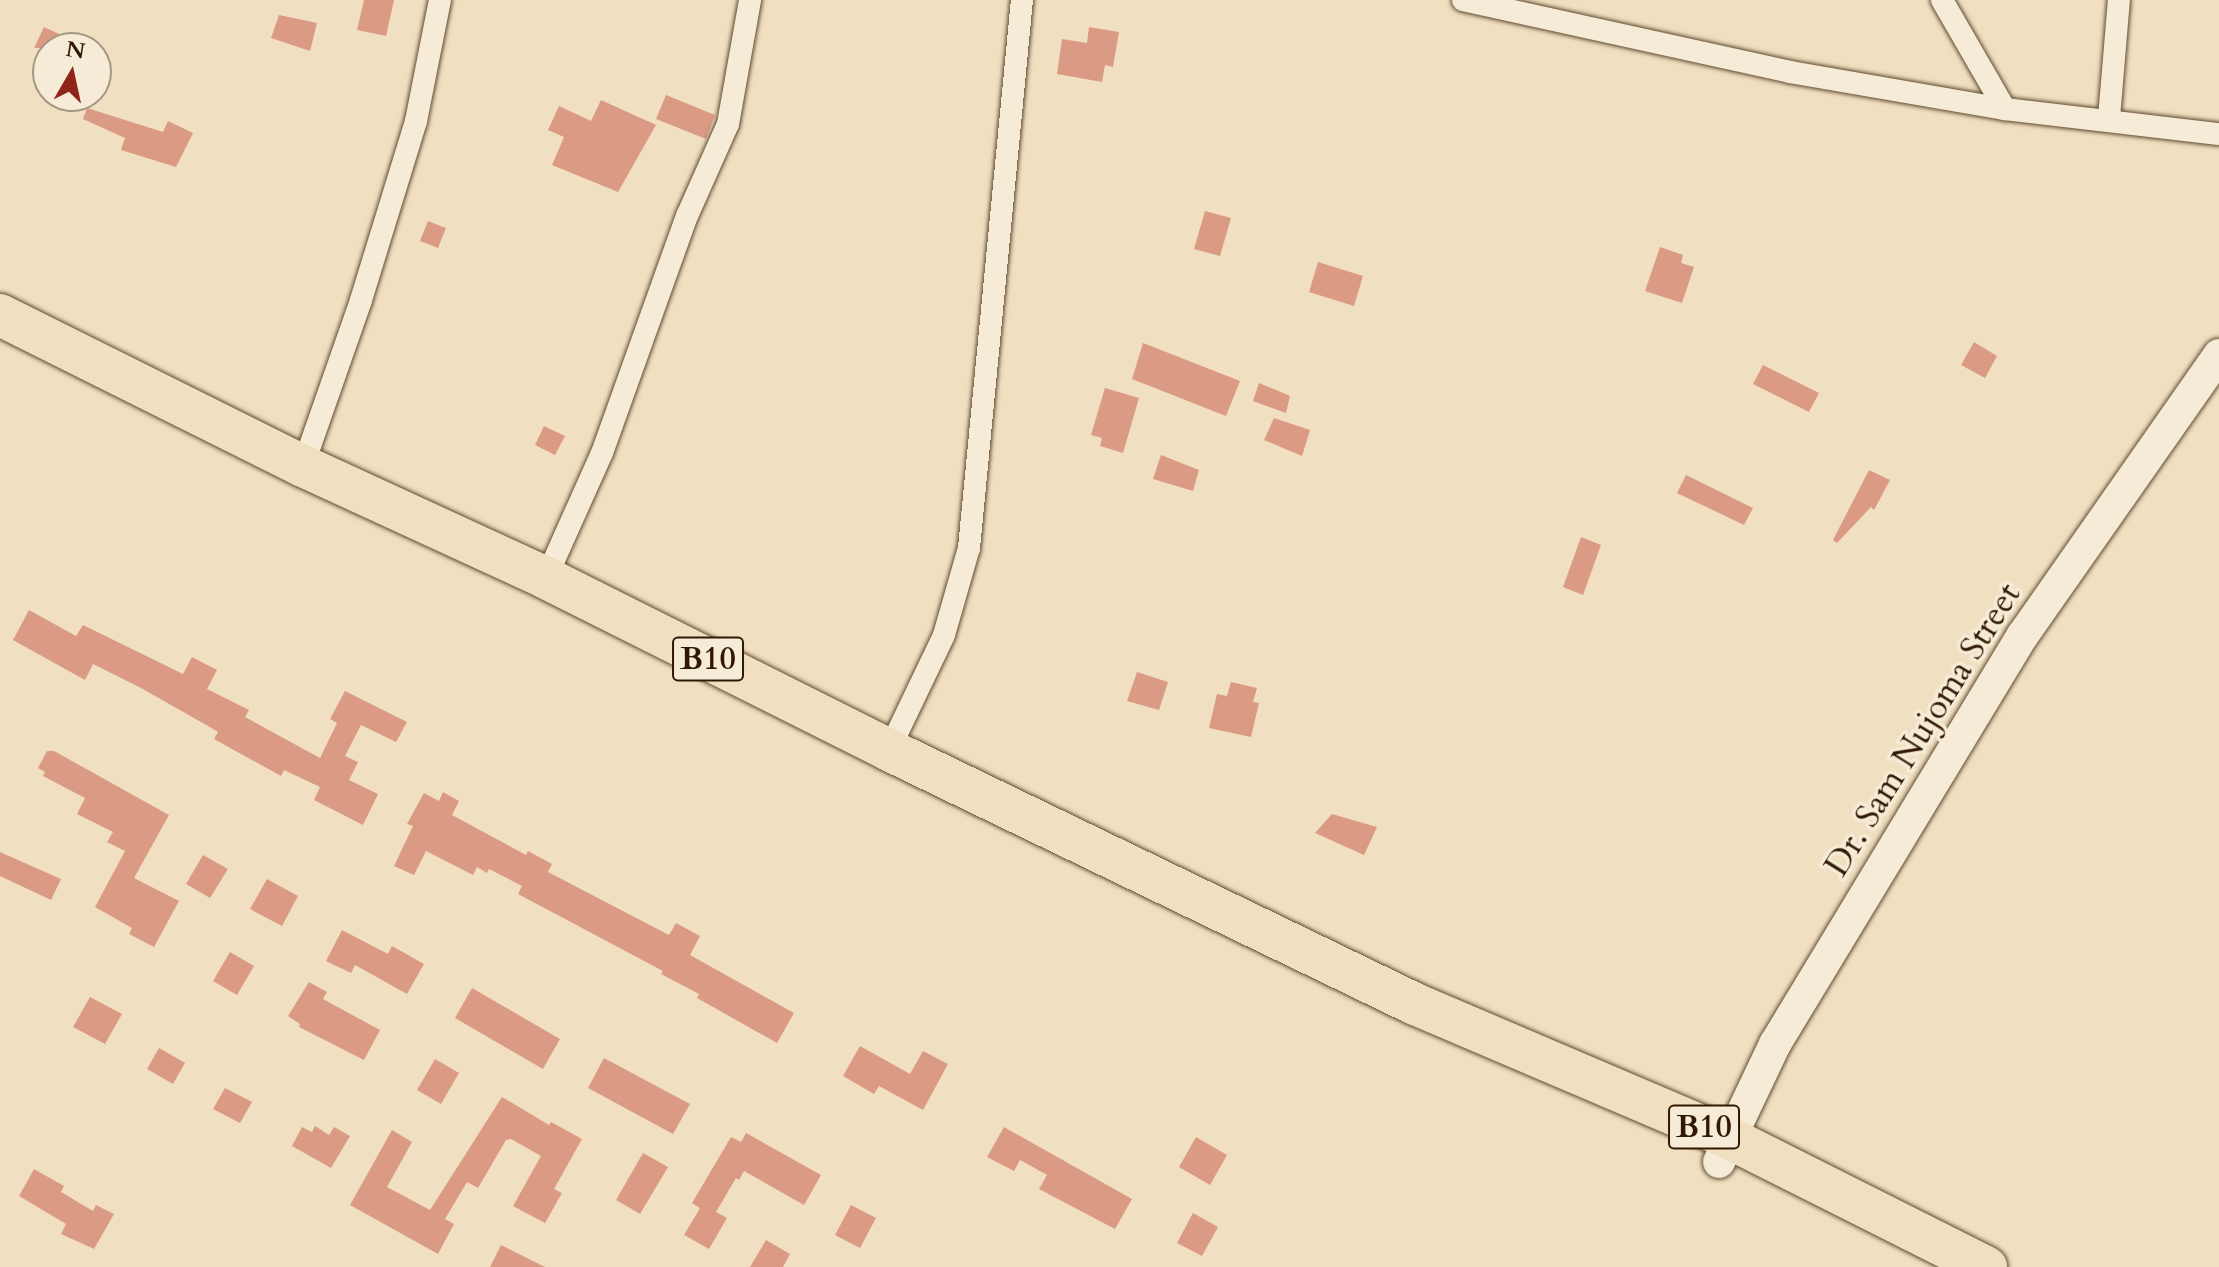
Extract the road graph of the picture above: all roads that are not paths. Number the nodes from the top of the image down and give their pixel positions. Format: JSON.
{"nodes":[{"id":1,"x":440,"y":0,"type":"edge"},
{"id":2,"x":750,"y":0,"type":"edge"},
{"id":3,"x":1022,"y":0,"type":"edge"},
{"id":4,"x":1463,"y":0,"type":"edge"},
{"id":5,"x":1942,"y":0,"type":"edge"},
{"id":6,"x":2119,"y":0,"type":"edge"},
{"id":7,"x":2005,"y":109,"type":"junction"},
{"id":8,"x":2109,"y":118,"type":"junction"},
{"id":9,"x":2219,"y":134,"type":"edge"},
{"id":10,"x":0,"y":315,"type":"edge"},
{"id":11,"x":2219,"y":355,"type":"edge"},
{"id":12,"x":303,"y":466,"type":"junction"},
{"id":13,"x":546,"y":578,"type":"junction"},
{"id":14,"x":889,"y":750,"type":"junction"},
{"id":15,"x":1724,"y":1150,"type":"junction"},
{"id":16,"x":1937,"y":1267,"type":"edge"},
{"id":17,"x":1986,"y":1267,"type":"edge"}],
"edges":[{"from":1,"to":12,"type":"street"},
{"from":2,"to":13,"type":"street"},
{"from":3,"to":14,"type":"street"},
{"from":4,"to":7,"type":"street"},
{"from":5,"to":7,"type":"street"},
{"from":6,"to":8,"type":"street"},
{"from":7,"to":8,"type":"street"},
{"from":8,"to":9,"type":"street"},
{"from":10,"to":12,"type":"highway","number":"B10"},
{"from":11,"to":15,"type":"street","name":"Dr. Sam Nujoma Street"},
{"from":12,"to":13,"type":"highway","number":"B10"},
{"from":13,"to":14,"type":"highway","number":"B10"},
{"from":14,"to":15,"type":"highway","number":"B10"},
{"from":15,"to":16,"type":"highway","number":"B10"},
{"from":15,"to":17,"type":"highway","number":"B10"}]}
